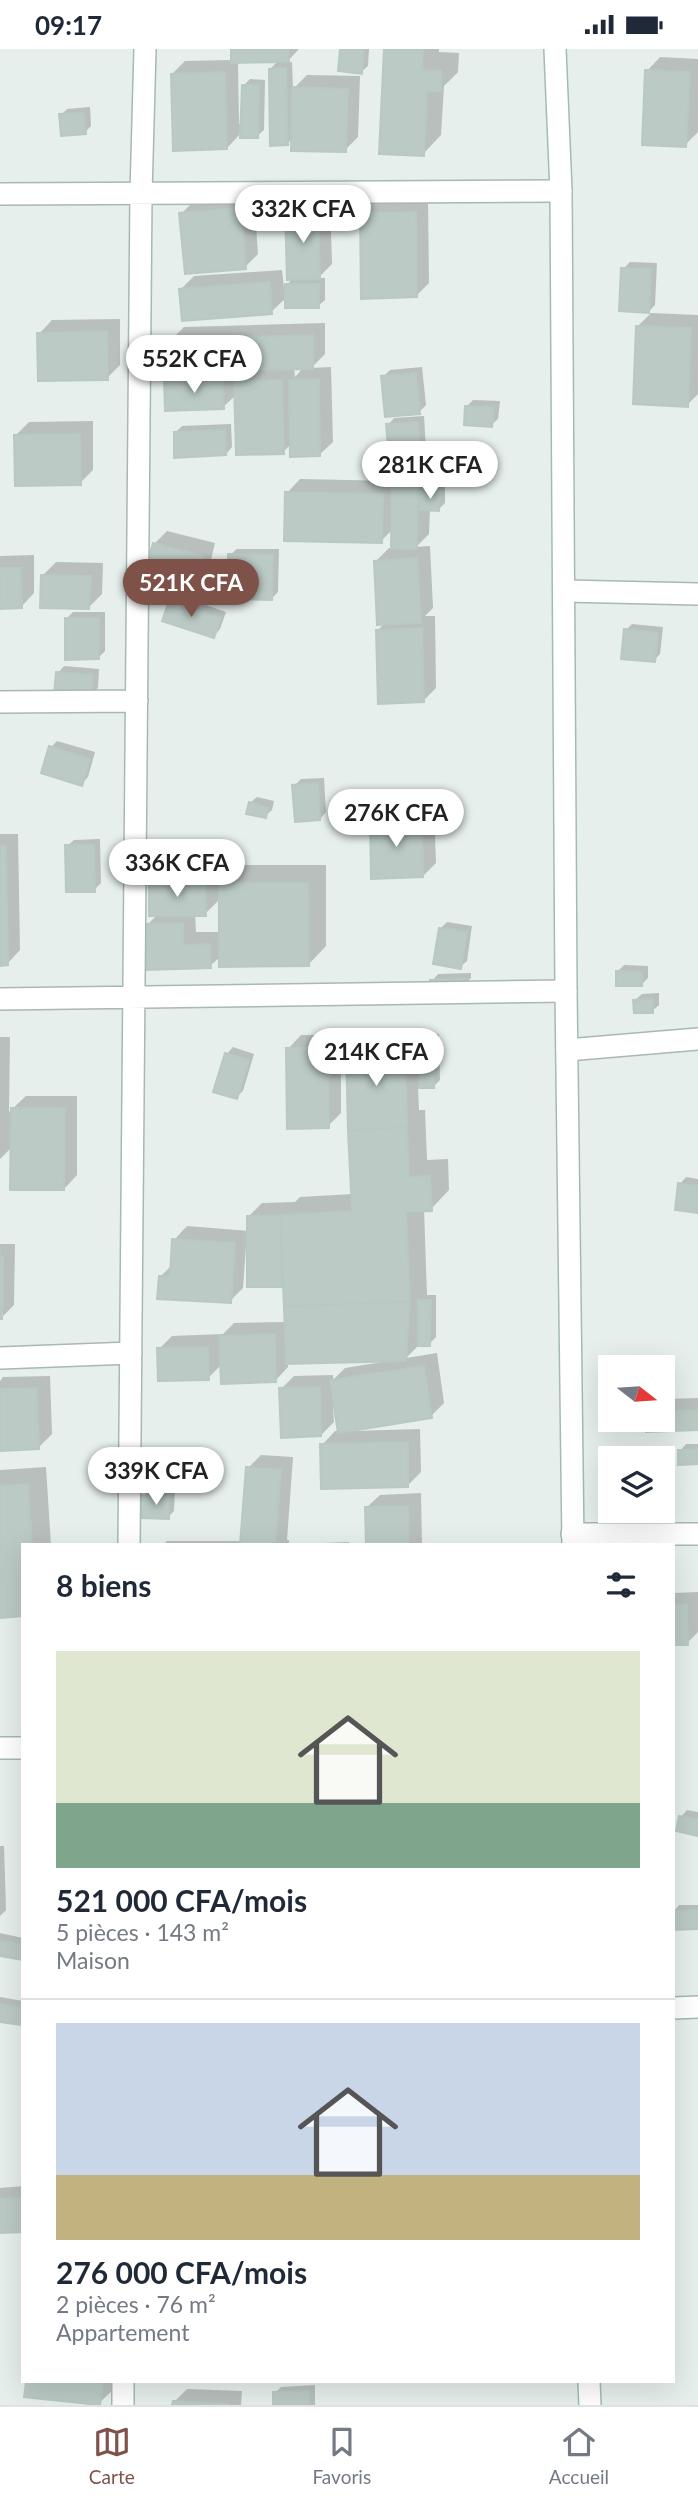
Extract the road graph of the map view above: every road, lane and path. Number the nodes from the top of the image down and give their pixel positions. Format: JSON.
{"nodes":[{"id":1,"x":145,"y":49,"type":"edge"},
{"id":2,"x":555,"y":49,"type":"edge"},
{"id":3,"x":561,"y":191,"type":"junction"},
{"id":4,"x":0,"y":194,"type":"edge"},
{"id":5,"x":141,"y":194,"type":"junction"},
{"id":6,"x":565,"y":591,"type":"junction"},
{"id":7,"x":698,"y":594,"type":"edge"},
{"id":8,"x":136,"y":701,"type":"junction"},
{"id":9,"x":0,"y":702,"type":"edge"},
{"id":10,"x":566,"y":991,"type":"junction"},
{"id":11,"x":134,"y":997,"type":"junction"},
{"id":12,"x":0,"y":999,"type":"edge"},
{"id":13,"x":698,"y":1039,"type":"edge"},
{"id":14,"x":567,"y":1051,"type":"junction"},
{"id":15,"x":131,"y":1353,"type":"junction"},
{"id":16,"x":0,"y":1358,"type":"edge"},
{"id":17,"x":698,"y":1534,"type":"edge"},
{"id":18,"x":572,"y":1540,"type":"edge"},
{"id":19,"x":129,"y":1543,"type":"edge"},
{"id":20,"x":0,"y":1748,"type":"edge"},
{"id":21,"x":21,"y":1748,"type":"edge"},
{"id":22,"x":698,"y":2007,"type":"edge"},
{"id":23,"x":675,"y":2008,"type":"edge"},
{"id":24,"x":123,"y":2383,"type":"edge"},
{"id":25,"x":589,"y":2383,"type":"edge"},
{"id":26,"x":123,"y":2405,"type":"edge"},
{"id":27,"x":590,"y":2405,"type":"edge"}],
"edges":[{"from":1,"to":5,"type":"street"},
{"from":2,"to":3,"type":"street"},
{"from":3,"to":5,"type":"street"},
{"from":3,"to":6,"type":"street"},
{"from":4,"to":5,"type":"street"},
{"from":5,"to":8,"type":"street"},
{"from":6,"to":7,"type":"street"},
{"from":6,"to":10,"type":"street"},
{"from":8,"to":9,"type":"street"},
{"from":8,"to":11,"type":"street"},
{"from":10,"to":11,"type":"street"},
{"from":10,"to":14,"type":"street"},
{"from":11,"to":12,"type":"street"},
{"from":11,"to":15,"type":"street"},
{"from":13,"to":14,"type":"street"},
{"from":14,"to":18,"type":"street"},
{"from":15,"to":16,"type":"street"},
{"from":15,"to":19,"type":"street"},
{"from":17,"to":18,"type":"street"},
{"from":20,"to":21,"type":"street"},
{"from":22,"to":23,"type":"street"},
{"from":24,"to":26,"type":"street"},
{"from":25,"to":27,"type":"street"}]}
